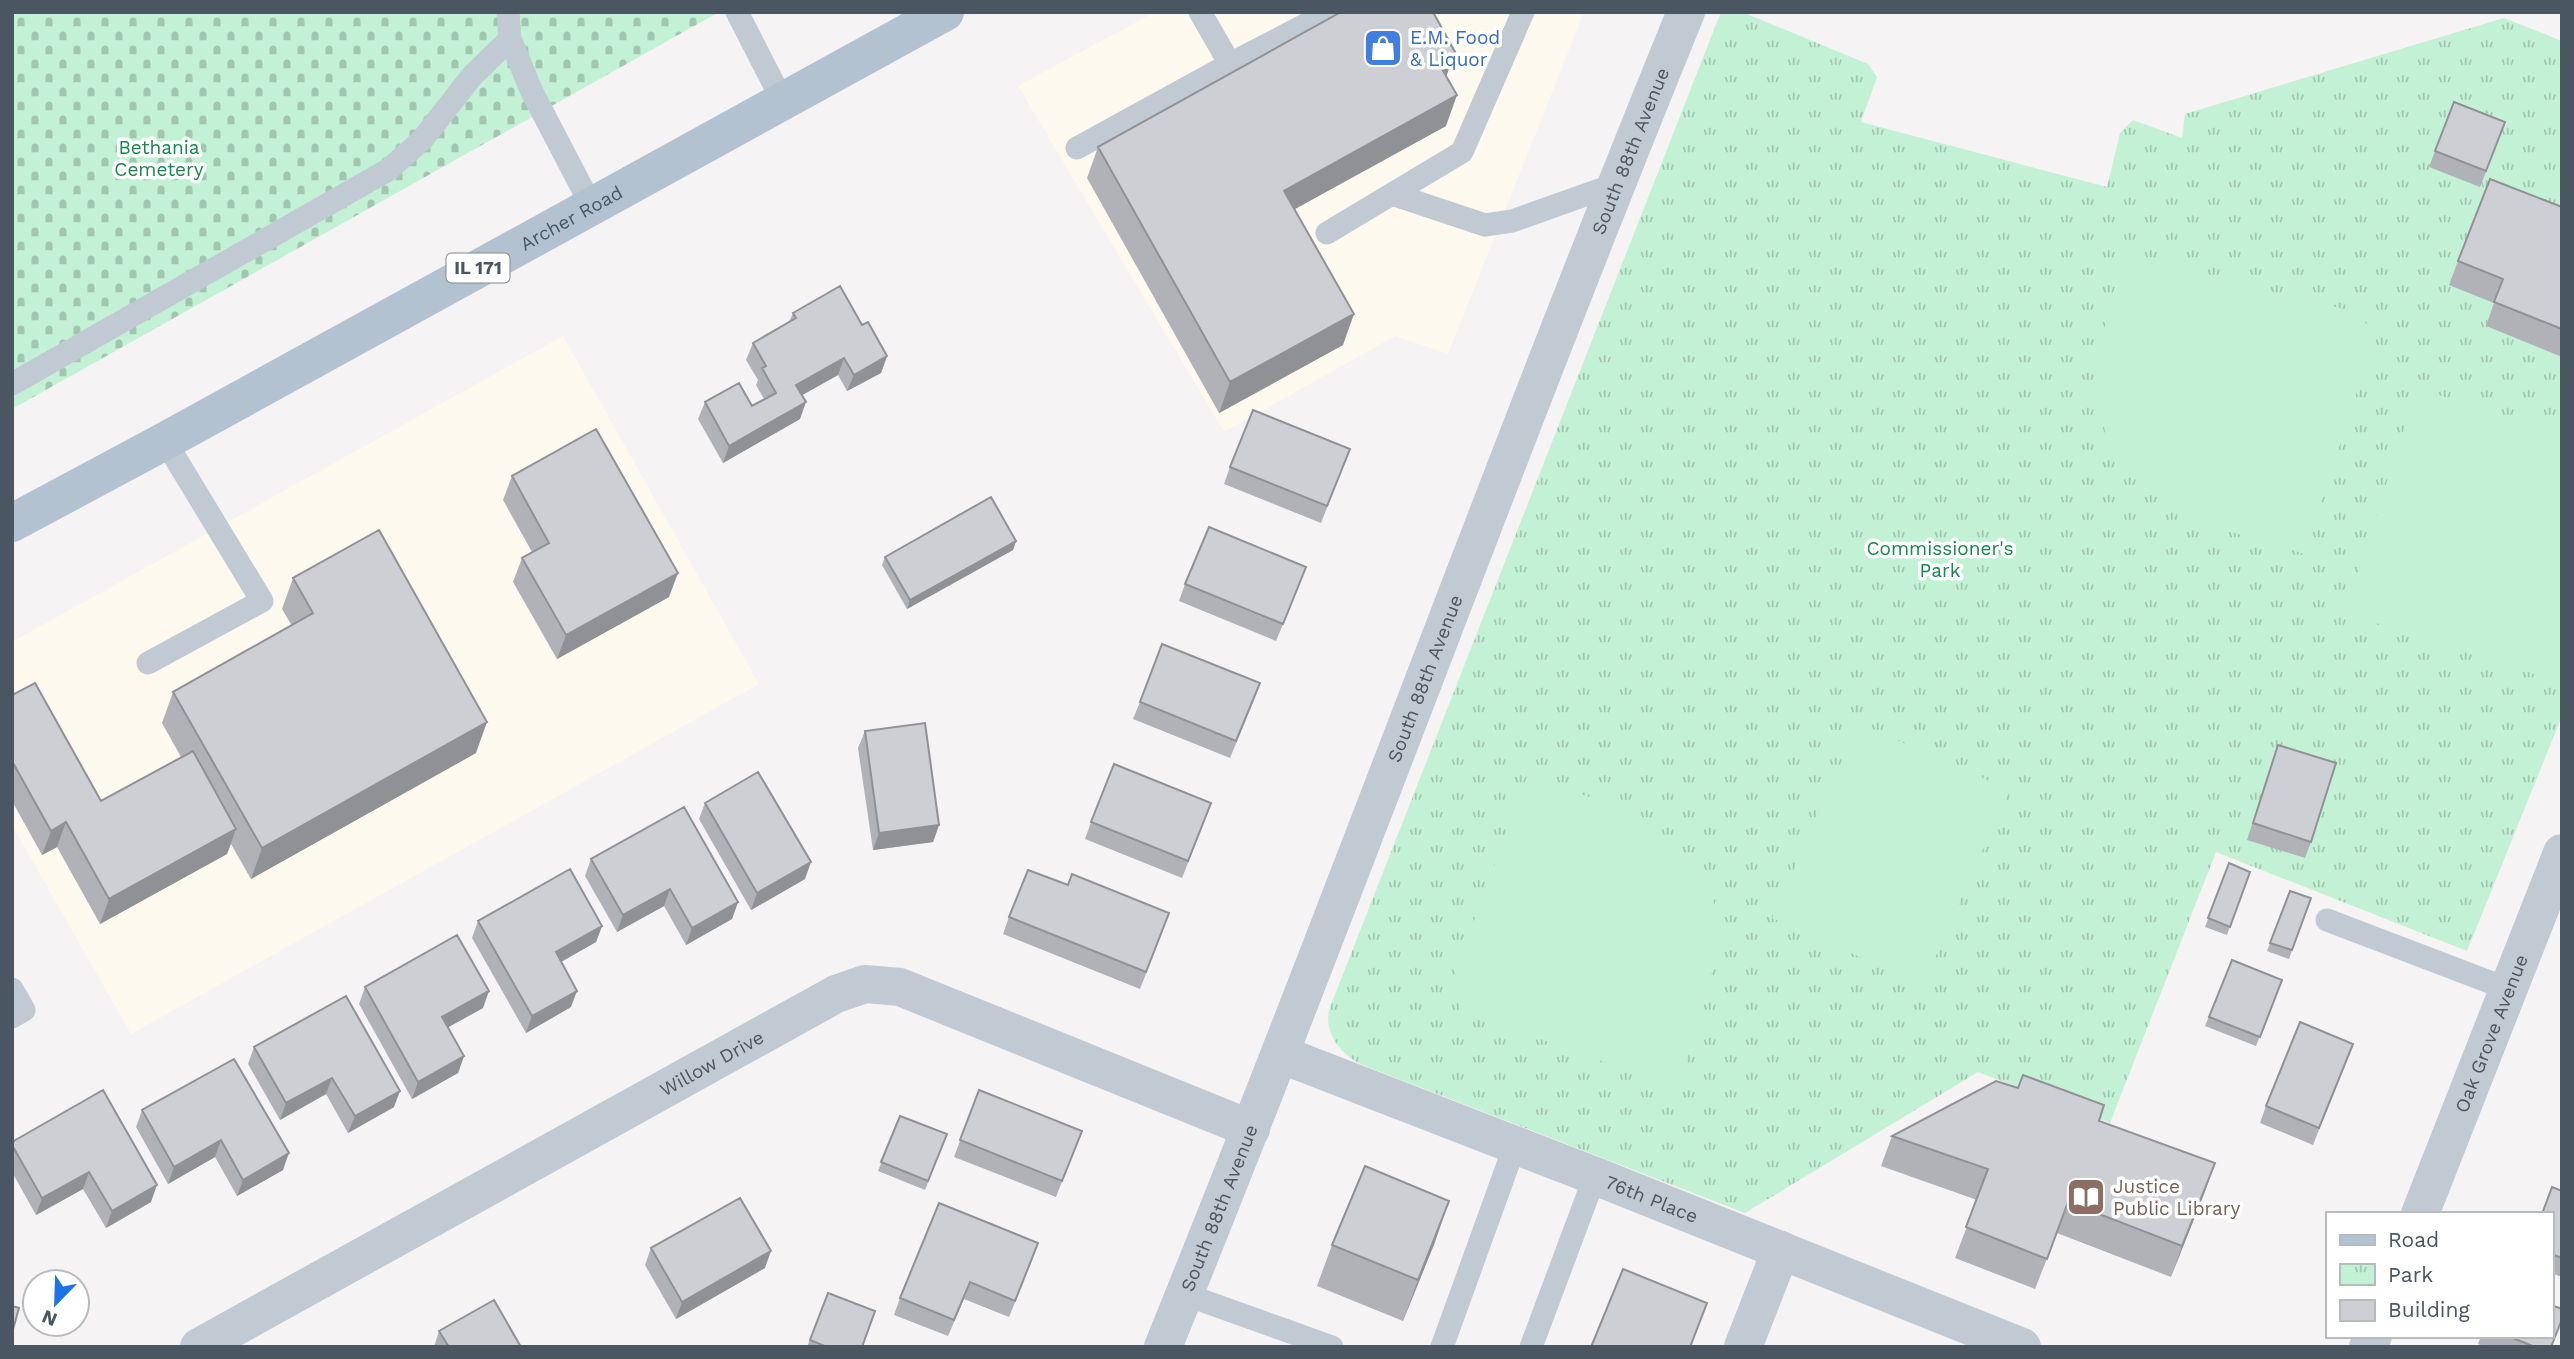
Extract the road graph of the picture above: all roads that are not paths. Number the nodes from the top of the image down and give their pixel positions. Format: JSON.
{"nodes":[{"id":1,"x":508,"y":12,"type":"edge"},
{"id":2,"x":737,"y":12,"type":"edge"},
{"id":3,"x":944,"y":12,"type":"edge"},
{"id":4,"x":1200,"y":12,"type":"edge"},
{"id":5,"x":1330,"y":12,"type":"edge"},
{"id":6,"x":1523,"y":12,"type":"edge"},
{"id":7,"x":1686,"y":12,"type":"edge"},
{"id":8,"x":510,"y":39,"type":"junction"},
{"id":9,"x":1230,"y":64,"type":"junction"},
{"id":10,"x":782,"y":100,"type":"junction"},
{"id":11,"x":1077,"y":148,"type":"dead end"},
{"id":12,"x":1616,"y":184,"type":"junction"},
{"id":13,"x":1392,"y":194,"type":"junction"},
{"id":14,"x":591,"y":205,"type":"junction"},
{"id":15,"x":1326,"y":233,"type":"dead end"},
{"id":16,"x":12,"y":384,"type":"edge"},
{"id":17,"x":165,"y":441,"type":"junction"},
{"id":18,"x":12,"y":523,"type":"edge"},
{"id":19,"x":148,"y":663,"type":"dead end"},
{"id":20,"x":2562,"y":853,"type":"edge"},
{"id":21,"x":2327,"y":920,"type":"dead end"},
{"id":22,"x":12,"y":989,"type":"edge"},
{"id":23,"x":2508,"y":989,"type":"junction"},
{"id":24,"x":12,"y":1017,"type":"edge"},
{"id":25,"x":1280,"y":1054,"type":"junction"},
{"id":26,"x":1251,"y":1129,"type":"junction"},
{"id":27,"x":1515,"y":1144,"type":"junction"},
{"id":28,"x":1595,"y":1175,"type":"junction"},
{"id":29,"x":2421,"y":1212,"type":"edge"},
{"id":30,"x":1781,"y":1250,"type":"junction"},
{"id":31,"x":1184,"y":1294,"type":"junction"},
{"id":32,"x":199,"y":1347,"type":"edge"},
{"id":33,"x":1163,"y":1347,"type":"edge"},
{"id":34,"x":1332,"y":1347,"type":"edge"},
{"id":35,"x":1442,"y":1347,"type":"edge"},
{"id":36,"x":1531,"y":1347,"type":"edge"},
{"id":37,"x":1743,"y":1347,"type":"edge"},
{"id":38,"x":2022,"y":1347,"type":"edge"}],
"edges":[{"from":1,"to":8,"type":"lane"},
{"from":2,"to":10,"type":"lane"},
{"from":3,"to":10,"type":"main road","name":"Archer Road","number":"IL 171"},
{"from":4,"to":9,"type":"lane"},
{"from":5,"to":9,"type":"lane"},
{"from":6,"to":13,"type":"lane"},
{"from":7,"to":12,"type":"street","name":"South 88th Avenue"},
{"from":8,"to":14,"type":"lane"},
{"from":8,"to":16,"type":"lane"},
{"from":9,"to":11,"type":"lane"},
{"from":10,"to":14,"type":"main road","name":"Archer Road","number":"IL 171"},
{"from":12,"to":13,"type":"lane"},
{"from":12,"to":25,"type":"street","name":"South 88th Avenue"},
{"from":13,"to":15,"type":"lane"},
{"from":14,"to":17,"type":"main road","name":"Archer Road","number":"IL 171"},
{"from":17,"to":18,"type":"main road","name":"Archer Road","number":"IL 171"},
{"from":17,"to":19,"type":"lane"},
{"from":20,"to":23,"type":"street","name":"Oak Grove Avenue"},
{"from":21,"to":23,"type":"lane"},
{"from":22,"to":24,"type":"lane"},
{"from":23,"to":29,"type":"street","name":"Oak Grove Avenue"},
{"from":25,"to":26,"type":"street","name":"South 88th Avenue"},
{"from":25,"to":27,"type":"street","name":"76th Place"},
{"from":26,"to":31,"type":"street","name":"South 88th Avenue"},
{"from":26,"to":32,"type":"street","name":"Willow Drive"},
{"from":27,"to":28,"type":"street","name":"76th Place"},
{"from":27,"to":35,"type":"lane"},
{"from":28,"to":30,"type":"street","name":"76th Place"},
{"from":28,"to":36,"type":"lane"},
{"from":30,"to":37,"type":"street"},
{"from":30,"to":38,"type":"street","name":"76th Place"},
{"from":31,"to":33,"type":"street","name":"South 88th Avenue"},
{"from":31,"to":34,"type":"lane"}]}
